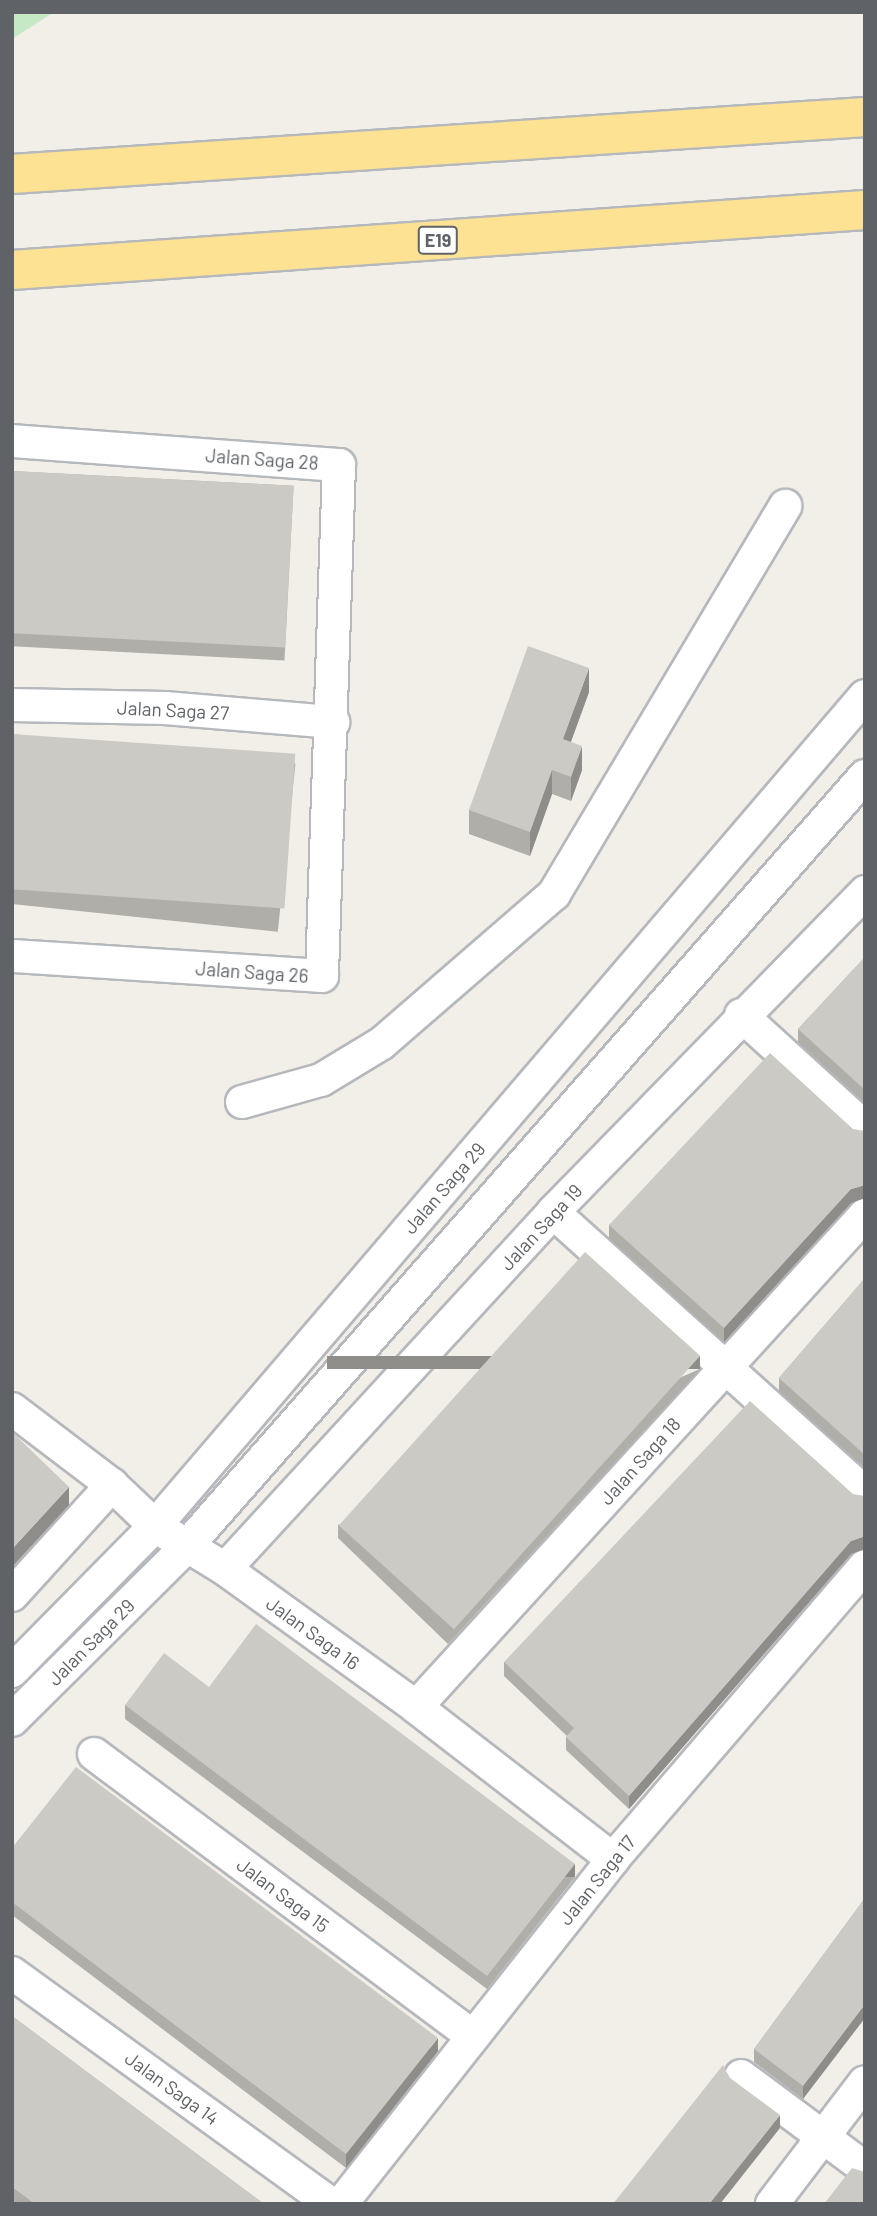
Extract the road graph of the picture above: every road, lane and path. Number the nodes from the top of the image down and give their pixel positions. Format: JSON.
{"nodes":[{"id":1,"x":865,"y":117,"type":"edge"},
{"id":2,"x":12,"y":174,"type":"edge"},
{"id":3,"x":865,"y":209,"type":"edge"},
{"id":4,"x":12,"y":270,"type":"edge"},
{"id":5,"x":12,"y":440,"type":"edge"},
{"id":6,"x":785,"y":506,"type":"dead end"},
{"id":7,"x":865,"y":696,"type":"edge"},
{"id":8,"x":12,"y":705,"type":"edge"},
{"id":9,"x":333,"y":722,"type":"junction"},
{"id":10,"x":865,"y":776,"type":"edge"},
{"id":11,"x":865,"y":892,"type":"edge"},
{"id":12,"x":12,"y":956,"type":"edge"},
{"id":13,"x":741,"y":1015,"type":"junction"},
{"id":14,"x":242,"y":1102,"type":"dead end"},
{"id":15,"x":865,"y":1128,"type":"edge"},
{"id":16,"x":553,"y":1212,"type":"junction"},
{"id":17,"x":865,"y":1215,"type":"edge"},
{"id":18,"x":726,"y":1366,"type":"junction"},
{"id":19,"x":15,"y":1416,"type":"edge"},
{"id":20,"x":112,"y":1485,"type":"junction"},
{"id":21,"x":865,"y":1493,"type":"edge"},
{"id":22,"x":155,"y":1526,"type":"junction"},
{"id":23,"x":187,"y":1546,"type":"junction"},
{"id":24,"x":865,"y":1566,"type":"edge"},
{"id":25,"x":225,"y":1569,"type":"junction"},
{"id":26,"x":12,"y":1595,"type":"edge"},
{"id":27,"x":12,"y":1671,"type":"edge"},
{"id":28,"x":415,"y":1707,"type":"junction"},
{"id":29,"x":12,"y":1720,"type":"edge"},
{"id":30,"x":94,"y":1754,"type":"dead end"},
{"id":31,"x":613,"y":1859,"type":"junction"},
{"id":32,"x":12,"y":1973,"type":"edge"},
{"id":33,"x":473,"y":2036,"type":"junction"},
{"id":34,"x":741,"y":2077,"type":"dead end"},
{"id":35,"x":865,"y":2082,"type":"edge"},
{"id":36,"x":825,"y":2135,"type":"junction"},
{"id":37,"x":865,"y":2168,"type":"edge"},
{"id":38,"x":331,"y":2204,"type":"edge"},
{"id":39,"x":341,"y":2204,"type":"edge"},
{"id":40,"x":772,"y":2204,"type":"edge"}],
"edges":[{"from":1,"to":2,"type":"highway"},
{"from":3,"to":4,"type":"highway","number":"E19"},
{"from":5,"to":9,"type":"street","name":"Jalan Saga 28"},
{"from":6,"to":14,"type":"street"},
{"from":7,"to":22,"type":"street","name":"Jalan Saga 29"},
{"from":8,"to":9,"type":"street","name":"Jalan Saga 27"},
{"from":9,"to":12,"type":"street","name":"Jalan Saga 26"},
{"from":10,"to":23,"type":"street","name":"Jalan Saga 29"},
{"from":11,"to":13,"type":"street","name":"Jalan Saga 19"},
{"from":13,"to":15,"type":"street"},
{"from":13,"to":16,"type":"street","name":"Jalan Saga 19"},
{"from":16,"to":18,"type":"street"},
{"from":16,"to":25,"type":"street","name":"Jalan Saga 19"},
{"from":17,"to":18,"type":"street","name":"Jalan Saga 18"},
{"from":18,"to":21,"type":"street"},
{"from":18,"to":28,"type":"street","name":"Jalan Saga 18"},
{"from":19,"to":20,"type":"street","name":"Jalan Saga 16"},
{"from":20,"to":22,"type":"street","name":"Jalan Saga 16"},
{"from":20,"to":26,"type":"street"},
{"from":22,"to":23,"type":"street","name":"Jalan Saga 16"},
{"from":22,"to":27,"type":"street","name":"Jalan Saga 29"},
{"from":23,"to":25,"type":"street","name":"Jalan Saga 16"},
{"from":23,"to":29,"type":"street","name":"Jalan Saga 29"},
{"from":24,"to":31,"type":"street","name":"Jalan Saga 17"},
{"from":25,"to":28,"type":"street","name":"Jalan Saga 16"},
{"from":28,"to":31,"type":"street","name":"Jalan Saga 16"},
{"from":30,"to":33,"type":"street","name":"Jalan Saga 15"},
{"from":31,"to":33,"type":"street","name":"Jalan Saga 17"},
{"from":32,"to":38,"type":"street","name":"Jalan Saga 14"},
{"from":33,"to":39,"type":"street","name":"Jalan Saga 17"},
{"from":34,"to":36,"type":"street"},
{"from":35,"to":36,"type":"street"},
{"from":36,"to":37,"type":"street"},
{"from":36,"to":40,"type":"street"}]}
